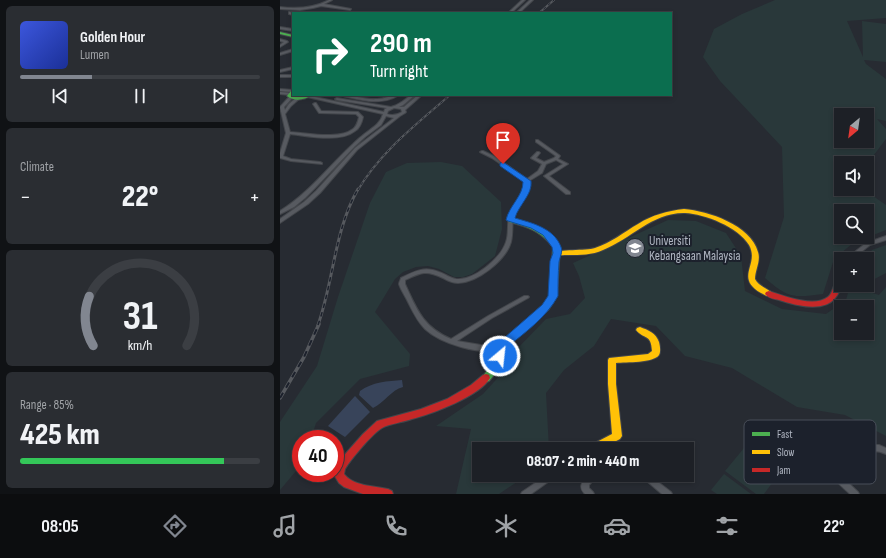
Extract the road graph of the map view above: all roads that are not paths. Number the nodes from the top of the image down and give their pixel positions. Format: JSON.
{"nodes":[{"id":1,"x":332,"y":0,"type":"edge"},
{"id":2,"x":524,"y":0,"type":"edge"},
{"id":3,"x":532,"y":0,"type":"edge"},
{"id":4,"x":321,"y":5,"type":"junction"},
{"id":5,"x":281,"y":6,"type":"edge"},
{"id":6,"x":284,"y":9,"type":"junction"},
{"id":7,"x":350,"y":9,"type":"dead end"},
{"id":8,"x":280,"y":12,"type":"edge"},
{"id":9,"x":510,"y":12,"type":"edge"},
{"id":10,"x":518,"y":12,"type":"edge"},
{"id":11,"x":280,"y":28,"type":"edge"},
{"id":12,"x":292,"y":30,"type":"edge"},
{"id":13,"x":280,"y":33,"type":"edge"},
{"id":14,"x":292,"y":36,"type":"edge"},
{"id":15,"x":280,"y":40,"type":"edge"},
{"id":16,"x":280,"y":46,"type":"edge"},
{"id":17,"x":292,"y":50,"type":"edge"},
{"id":18,"x":280,"y":54,"type":"edge"},
{"id":19,"x":292,"y":68,"type":"edge"},
{"id":20,"x":280,"y":71,"type":"edge"},
{"id":21,"x":280,"y":76,"type":"edge"},
{"id":22,"x":292,"y":76,"type":"edge"},
{"id":23,"x":280,"y":90,"type":"edge"},
{"id":24,"x":280,"y":93,"type":"edge"},
{"id":25,"x":292,"y":95,"type":"edge"},
{"id":26,"x":292,"y":95,"type":"edge"},
{"id":27,"x":292,"y":96,"type":"edge"},
{"id":28,"x":293,"y":96,"type":"edge"},
{"id":29,"x":308,"y":96,"type":"edge"},
{"id":30,"x":323,"y":96,"type":"edge"},
{"id":31,"x":348,"y":96,"type":"edge"},
{"id":32,"x":395,"y":96,"type":"edge"},
{"id":33,"x":412,"y":96,"type":"edge"},
{"id":34,"x":419,"y":96,"type":"edge"},
{"id":35,"x":315,"y":104,"type":"dead end"},
{"id":36,"x":393,"y":107,"type":"junction"},
{"id":37,"x":404,"y":109,"type":"junction"},
{"id":38,"x":284,"y":114,"type":"junction"},
{"id":39,"x":385,"y":114,"type":"junction"},
{"id":40,"x":398,"y":116,"type":"junction"},
{"id":41,"x":288,"y":133,"type":"junction"},
{"id":42,"x":537,"y":141,"type":"dead end"},
{"id":43,"x":482,"y":152,"type":"dead end"},
{"id":44,"x":538,"y":153,"type":"dead end"},
{"id":45,"x":556,"y":158,"type":"junction"},
{"id":46,"x":320,"y":163,"type":"dead end"},
{"id":47,"x":544,"y":163,"type":"junction"},
{"id":48,"x":527,"y":181,"type":"junction"},
{"id":49,"x":568,"y":193,"type":"dead end"},
{"id":50,"x":280,"y":212,"type":"edge"},
{"id":51,"x":511,"y":220,"type":"junction"},
{"id":52,"x":280,"y":221,"type":"edge"},
{"id":53,"x":886,"y":238,"type":"edge"},
{"id":54,"x":858,"y":252,"type":"edge"},
{"id":55,"x":557,"y":253,"type":"junction"},
{"id":56,"x":835,"y":292,"type":"edge"},
{"id":57,"x":526,"y":297,"type":"dead end"},
{"id":58,"x":640,"y":330,"type":"dead end"},
{"id":59,"x":452,"y":341,"type":"junction"},
{"id":60,"x":500,"y":348,"type":"junction"},
{"id":61,"x":604,"y":442,"type":"edge"},
{"id":62,"x":876,"y":446,"type":"edge"},
{"id":63,"x":886,"y":451,"type":"edge"},
{"id":64,"x":543,"y":482,"type":"edge"},
{"id":65,"x":586,"y":482,"type":"edge"},
{"id":66,"x":653,"y":482,"type":"edge"},
{"id":67,"x":844,"y":484,"type":"edge"},
{"id":68,"x":388,"y":494,"type":"edge"},
{"id":69,"x":525,"y":494,"type":"edge"},
{"id":70,"x":590,"y":494,"type":"edge"},
{"id":71,"x":668,"y":494,"type":"edge"},
{"id":72,"x":855,"y":494,"type":"edge"}],
"edges":[{"from":1,"to":4,"type":"street"},
{"from":2,"to":9,"type":"street"},
{"from":3,"to":10,"type":"street"},
{"from":4,"to":6,"type":"street"},
{"from":4,"to":7,"type":"street"},
{"from":5,"to":6,"type":"street"},
{"from":6,"to":8,"type":"street"},
{"from":11,"to":12,"type":"street"},
{"from":13,"to":14,"type":"street"},
{"from":15,"to":16,"type":"street"},
{"from":17,"to":18,"type":"street"},
{"from":19,"to":20,"type":"street"},
{"from":21,"to":22,"type":"street"},
{"from":23,"to":25,"type":"street"},
{"from":24,"to":26,"type":"street"},
{"from":27,"to":38,"type":"street"},
{"from":28,"to":38,"type":"street"},
{"from":29,"to":39,"type":"street"},
{"from":30,"to":36,"type":"street"},
{"from":31,"to":32,"type":"street"},
{"from":33,"to":36,"type":"street"},
{"from":34,"to":37,"type":"street"},
{"from":35,"to":41,"type":"street"},
{"from":36,"to":37,"type":"street"},
{"from":36,"to":39,"type":"street"},
{"from":37,"to":40,"type":"street"},
{"from":38,"to":41,"type":"street"},
{"from":39,"to":40,"type":"street"},
{"from":39,"to":50,"type":"street"},
{"from":40,"to":52,"type":"street"},
{"from":41,"to":46,"type":"street"},
{"from":42,"to":45,"type":"street"},
{"from":43,"to":48,"type":"street"},
{"from":44,"to":47,"type":"street"},
{"from":45,"to":47,"type":"street"},
{"from":45,"to":49,"type":"street"},
{"from":47,"to":48,"type":"street"},
{"from":48,"to":51,"type":"street"},
{"from":51,"to":55,"type":"street"},
{"from":51,"to":59,"type":"street"},
{"from":53,"to":54,"type":"street"},
{"from":55,"to":56,"type":"street"},
{"from":55,"to":60,"type":"street"},
{"from":57,"to":59,"type":"street"},
{"from":58,"to":61,"type":"street"},
{"from":59,"to":60,"type":"street"},
{"from":60,"to":68,"type":"street"},
{"from":62,"to":63,"type":"street"},
{"from":64,"to":69,"type":"street"},
{"from":65,"to":70,"type":"street"},
{"from":66,"to":71,"type":"street"},
{"from":67,"to":72,"type":"street"}]}
